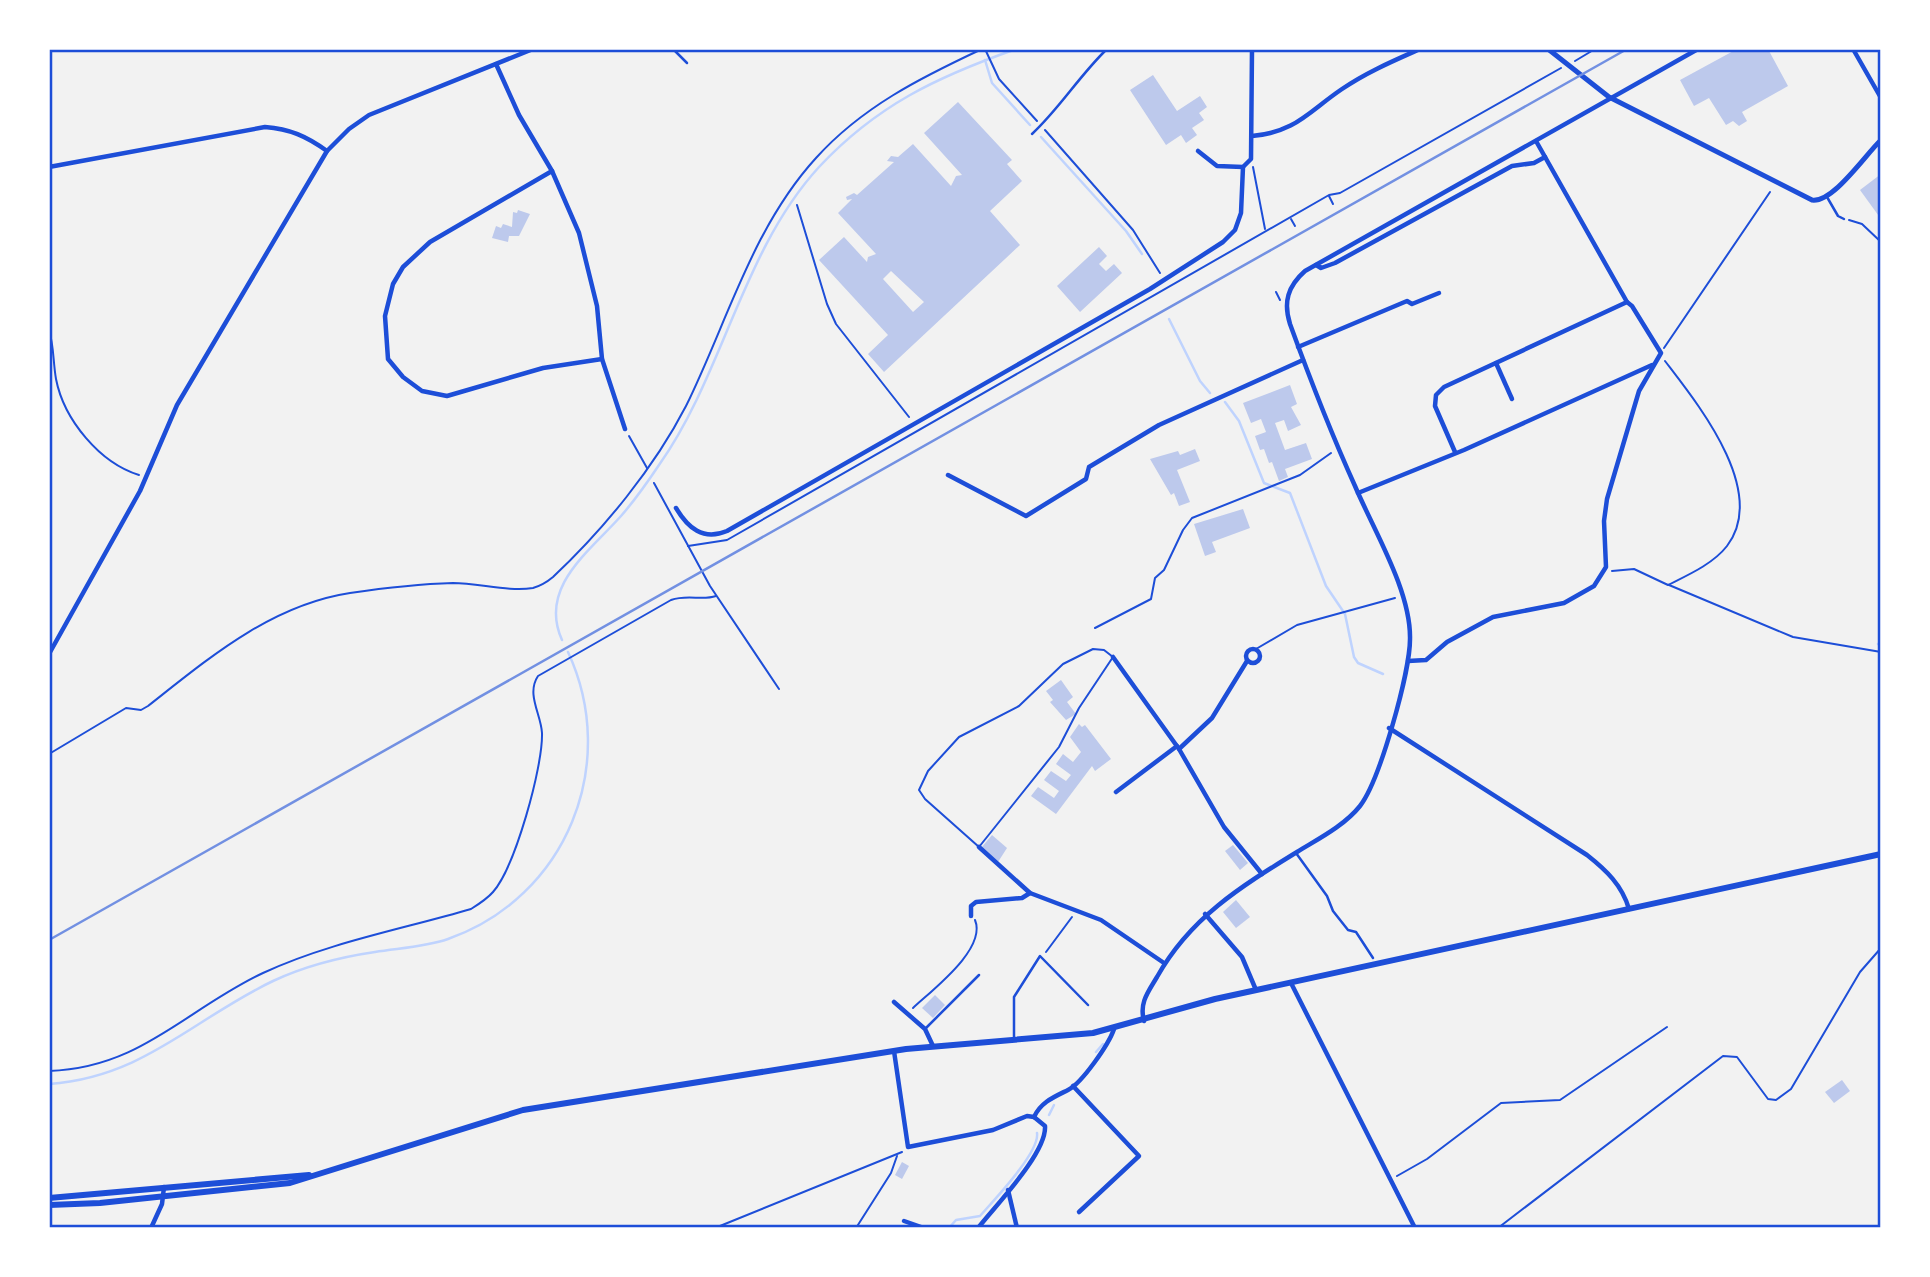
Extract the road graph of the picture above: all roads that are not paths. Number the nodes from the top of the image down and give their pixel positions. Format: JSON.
{"nodes":[{"id":1,"x":533,"y":49,"type":"edge"},
{"id":2,"x":673,"y":49,"type":"edge"},
{"id":3,"x":1107,"y":49,"type":"edge"},
{"id":4,"x":1252,"y":49,"type":"edge"},
{"id":5,"x":1420,"y":49,"type":"edge"},
{"id":6,"x":1548,"y":49,"type":"edge"},
{"id":7,"x":1698,"y":49,"type":"edge"},
{"id":8,"x":1853,"y":49,"type":"edge"},
{"id":9,"x":687,"y":63,"type":"dead end"},
{"id":10,"x":496,"y":64,"type":"junction"},
{"id":11,"x":1881,"y":98,"type":"edge"},
{"id":12,"x":1032,"y":134,"type":"dead end"},
{"id":13,"x":1252,"y":136,"type":"junction"},
{"id":14,"x":1881,"y":140,"type":"edge"},
{"id":15,"x":1536,"y":141,"type":"junction"},
{"id":16,"x":1198,"y":150,"type":"dead end"},
{"id":17,"x":327,"y":151,"type":"junction"},
{"id":18,"x":1545,"y":157,"type":"junction"},
{"id":19,"x":49,"y":167,"type":"edge"},
{"id":20,"x":1243,"y":167,"type":"junction"},
{"id":21,"x":552,"y":171,"type":"junction"},
{"id":22,"x":1827,"y":197,"type":"junction"},
{"id":23,"x":1844,"y":219,"type":"road end"},
{"id":24,"x":1316,"y":265,"type":"junction"},
{"id":25,"x":1439,"y":293,"type":"dead end"},
{"id":26,"x":1626,"y":302,"type":"junction"},
{"id":27,"x":1298,"y":347,"type":"junction"},
{"id":28,"x":602,"y":359,"type":"junction"},
{"id":29,"x":1303,"y":360,"type":"junction"},
{"id":30,"x":1496,"y":363,"type":"junction"},
{"id":31,"x":1653,"y":364,"type":"junction"},
{"id":32,"x":1512,"y":399,"type":"dead end"},
{"id":33,"x":625,"y":429,"type":"road end"},
{"id":34,"x":1455,"y":452,"type":"junction"},
{"id":35,"x":948,"y":475,"type":"dead end"},
{"id":36,"x":1358,"y":493,"type":"junction"},
{"id":37,"x":676,"y":508,"type":"dead end"},
{"id":38,"x":49,"y":654,"type":"edge"},
{"id":39,"x":1112,"y":657,"type":"road end"},
{"id":40,"x":1247,"y":661,"type":"junction"},
{"id":41,"x":1408,"y":661,"type":"junction"},
{"id":42,"x":1390,"y":728,"type":"junction"},
{"id":43,"x":1178,"y":747,"type":"junction"},
{"id":44,"x":1116,"y":792,"type":"dead end"},
{"id":45,"x":979,"y":847,"type":"road end"},
{"id":46,"x":1296,"y":853,"type":"junction"},
{"id":47,"x":1881,"y":854,"type":"edge"},
{"id":48,"x":1262,"y":874,"type":"junction"},
{"id":49,"x":1030,"y":893,"type":"junction"},
{"id":50,"x":1629,"y":909,"type":"junction"},
{"id":51,"x":1205,"y":914,"type":"junction"},
{"id":52,"x":971,"y":916,"type":"road end"},
{"id":53,"x":1373,"y":958,"type":"dead end"},
{"id":54,"x":1164,"y":963,"type":"junction"},
{"id":55,"x":979,"y":975,"type":"dead end"},
{"id":56,"x":1291,"y":983,"type":"junction"},
{"id":57,"x":1256,"y":990,"type":"junction"},
{"id":58,"x":894,"y":1002,"type":"dead end"},
{"id":59,"x":1088,"y":1005,"type":"dead end"},
{"id":60,"x":1144,"y":1021,"type":"junction"},
{"id":61,"x":925,"y":1029,"type":"junction"},
{"id":62,"x":1114,"y":1029,"type":"junction"},
{"id":63,"x":1014,"y":1038,"type":"junction"},
{"id":64,"x":933,"y":1046,"type":"junction"},
{"id":65,"x":894,"y":1051,"type":"junction"},
{"id":66,"x":1073,"y":1086,"type":"junction"},
{"id":67,"x":1034,"y":1116,"type":"junction"},
{"id":68,"x":315,"y":1175,"type":"junction"},
{"id":69,"x":164,"y":1186,"type":"junction"},
{"id":70,"x":1008,"y":1190,"type":"junction"},
{"id":71,"x":163,"y":1197,"type":"junction"},
{"id":72,"x":49,"y":1198,"type":"edge"},
{"id":73,"x":49,"y":1205,"type":"edge"},
{"id":74,"x":1080,"y":1212,"type":"dead end"},
{"id":75,"x":904,"y":1221,"type":"dead end"},
{"id":76,"x":152,"y":1228,"type":"edge"},
{"id":77,"x":924,"y":1228,"type":"edge"},
{"id":78,"x":978,"y":1228,"type":"edge"},
{"id":79,"x":1017,"y":1228,"type":"edge"},
{"id":80,"x":1415,"y":1228,"type":"edge"}],
"edges":[{"from":1,"to":10,"type":"street"},
{"from":2,"to":9,"type":"lane"},
{"from":3,"to":12,"type":"lane"},
{"from":4,"to":13,"type":"street"},
{"from":5,"to":13,"type":"street"},
{"from":6,"to":22,"type":"street"},
{"from":7,"to":15,"type":"street"},
{"from":8,"to":11,"type":"street"},
{"from":10,"to":17,"type":"street"},
{"from":10,"to":21,"type":"street"},
{"from":13,"to":20,"type":"street"},
{"from":14,"to":22,"type":"street"},
{"from":15,"to":18,"type":"street"},
{"from":15,"to":24,"type":"street"},
{"from":16,"to":20,"type":"street"},
{"from":17,"to":19,"type":"street"},
{"from":17,"to":38,"type":"street"},
{"from":18,"to":24,"type":"street"},
{"from":18,"to":26,"type":"street"},
{"from":20,"to":37,"type":"street"},
{"from":21,"to":28,"type":"street"},
{"from":21,"to":28,"type":"street"},
{"from":22,"to":23,"type":"lane"},
{"from":24,"to":27,"type":"street"},
{"from":25,"to":27,"type":"street"},
{"from":26,"to":30,"type":"street"},
{"from":26,"to":31,"type":"street"},
{"from":27,"to":29,"type":"street"},
{"from":28,"to":33,"type":"street"},
{"from":29,"to":35,"type":"street"},
{"from":29,"to":36,"type":"street"},
{"from":30,"to":32,"type":"street"},
{"from":30,"to":34,"type":"street"},
{"from":31,"to":34,"type":"street"},
{"from":31,"to":41,"type":"street"},
{"from":34,"to":36,"type":"street"},
{"from":36,"to":41,"type":"street"},
{"from":39,"to":43,"type":"street"},
{"from":40,"to":40,"type":"street"},
{"from":40,"to":43,"type":"street"},
{"from":41,"to":42,"type":"street"},
{"from":42,"to":46,"type":"street"},
{"from":42,"to":50,"type":"street"},
{"from":43,"to":44,"type":"street"},
{"from":43,"to":48,"type":"street"},
{"from":45,"to":49,"type":"street"},
{"from":46,"to":48,"type":"street"},
{"from":46,"to":53,"type":"lane"},
{"from":47,"to":50,"type":"main road"},
{"from":48,"to":51,"type":"street"},
{"from":49,"to":52,"type":"street"},
{"from":49,"to":54,"type":"street"},
{"from":50,"to":56,"type":"main road"},
{"from":51,"to":54,"type":"street"},
{"from":51,"to":57,"type":"street"},
{"from":54,"to":60,"type":"street"},
{"from":55,"to":61,"type":"lane"},
{"from":56,"to":57,"type":"main road"},
{"from":56,"to":80,"type":"street"},
{"from":57,"to":60,"type":"main road"},
{"from":58,"to":61,"type":"street"},
{"from":59,"to":63,"type":"lane"},
{"from":60,"to":62,"type":"main road"},
{"from":61,"to":64,"type":"street"},
{"from":62,"to":63,"type":"main road"},
{"from":62,"to":66,"type":"street"},
{"from":63,"to":64,"type":"main road"},
{"from":64,"to":65,"type":"main road"},
{"from":65,"to":67,"type":"street"},
{"from":65,"to":68,"type":"main road"},
{"from":66,"to":67,"type":"street"},
{"from":66,"to":74,"type":"street"},
{"from":67,"to":70,"type":"street"},
{"from":68,"to":69,"type":"main road"},
{"from":68,"to":71,"type":"main road"},
{"from":69,"to":71,"type":"street"},
{"from":69,"to":72,"type":"main road"},
{"from":70,"to":78,"type":"street"},
{"from":70,"to":79,"type":"street"},
{"from":71,"to":73,"type":"main road"},
{"from":71,"to":76,"type":"street"},
{"from":75,"to":77,"type":"street"}]}
